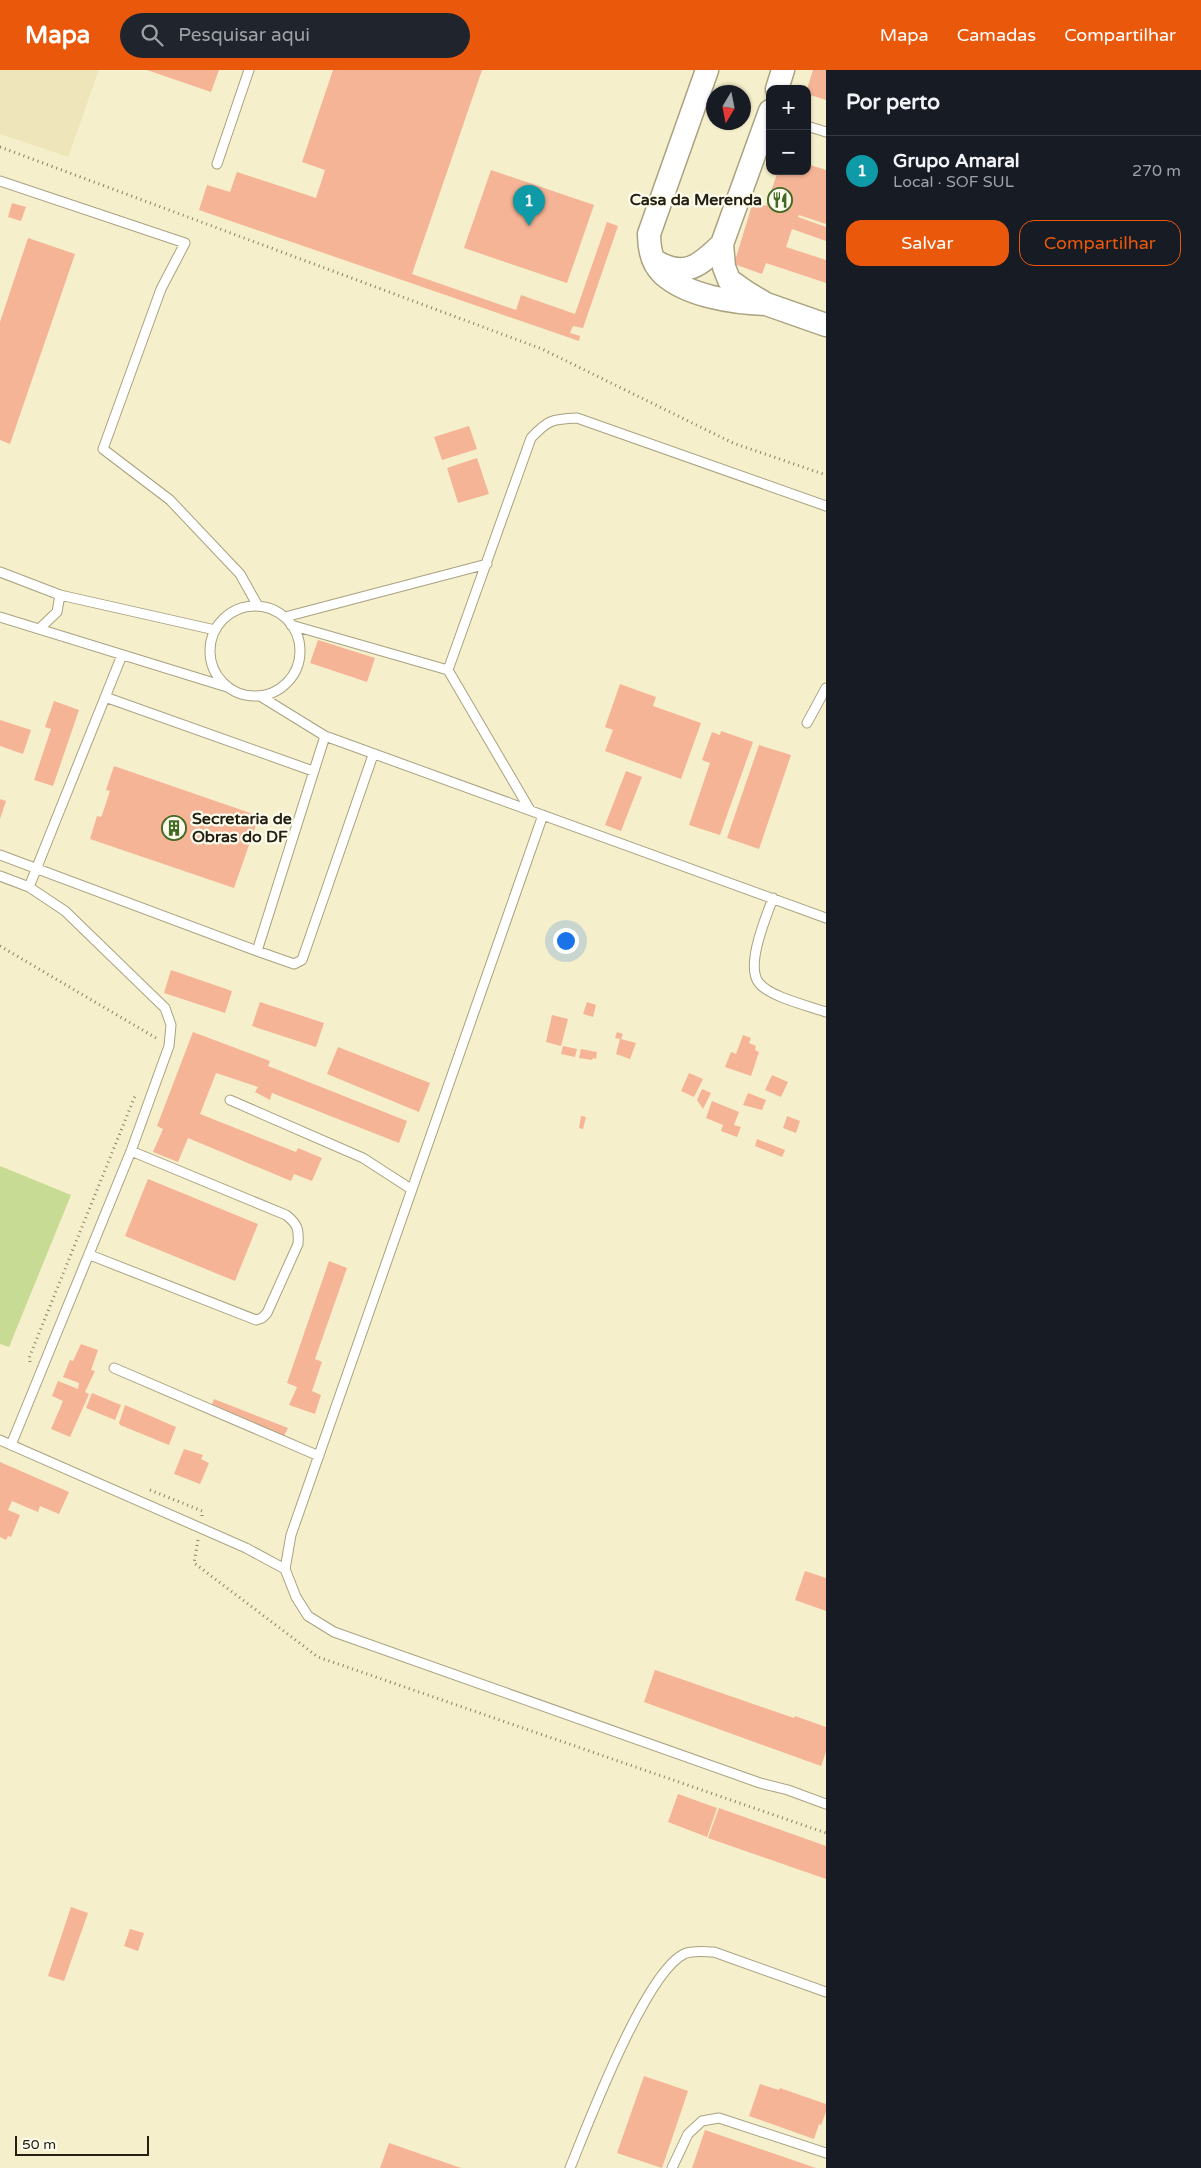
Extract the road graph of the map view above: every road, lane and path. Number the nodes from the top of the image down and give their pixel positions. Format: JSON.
{"nodes":[{"id":1,"x":249,"y":70,"type":"edge"},
{"id":2,"x":707,"y":70,"type":"edge"},
{"id":3,"x":783,"y":70,"type":"edge"},
{"id":4,"x":778,"y":85,"type":"edge"},
{"id":5,"x":766,"y":123,"type":"edge"},
{"id":6,"x":811,"y":127,"type":"edge"},
{"id":7,"x":826,"y":132,"type":"edge"},
{"id":8,"x":0,"y":147,"type":"edge"},
{"id":9,"x":217,"y":164,"type":"dead end"},
{"id":10,"x":0,"y":181,"type":"edge"},
{"id":11,"x":722,"y":244,"type":"junction"},
{"id":12,"x":654,"y":260,"type":"junction"},
{"id":13,"x":766,"y":304,"type":"junction"},
{"id":14,"x":826,"y":326,"type":"edge"},
{"id":15,"x":826,"y":475,"type":"edge"},
{"id":16,"x":826,"y":506,"type":"edge"},
{"id":17,"x":487,"y":564,"type":"junction"},
{"id":18,"x":0,"y":572,"type":"edge"},
{"id":19,"x":60,"y":595,"type":"junction"},
{"id":20,"x":258,"y":606,"type":"junction"},
{"id":21,"x":0,"y":617,"type":"edge"},
{"id":22,"x":285,"y":617,"type":"junction"},
{"id":23,"x":292,"y":624,"type":"junction"},
{"id":24,"x":39,"y":629,"type":"junction"},
{"id":25,"x":215,"y":630,"type":"junction"},
{"id":26,"x":122,"y":654,"type":"junction"},
{"id":27,"x":448,"y":670,"type":"junction"},
{"id":28,"x":228,"y":687,"type":"junction"},
{"id":29,"x":826,"y":688,"type":"edge"},
{"id":30,"x":260,"y":696,"type":"junction"},
{"id":31,"x":105,"y":697,"type":"junction"},
{"id":32,"x":807,"y":723,"type":"dead end"},
{"id":33,"x":324,"y":736,"type":"junction"},
{"id":34,"x":374,"y":755,"type":"junction"},
{"id":35,"x":314,"y":771,"type":"junction"},
{"id":36,"x":530,"y":810,"type":"junction"},
{"id":37,"x":544,"y":815,"type":"junction"},
{"id":38,"x":0,"y":855,"type":"edge"},
{"id":39,"x":37,"y":869,"type":"junction"},
{"id":40,"x":0,"y":876,"type":"edge"},
{"id":41,"x":29,"y":887,"type":"junction"},
{"id":42,"x":773,"y":898,"type":"junction"},
{"id":43,"x":826,"y":918,"type":"edge"},
{"id":44,"x":0,"y":946,"type":"edge"},
{"id":45,"x":257,"y":951,"type":"junction"},
{"id":46,"x":826,"y":1012,"type":"edge"},
{"id":47,"x":158,"y":1039,"type":"dead end"},
{"id":48,"x":136,"y":1094,"type":"dead end"},
{"id":49,"x":230,"y":1100,"type":"dead end"},
{"id":50,"x":132,"y":1151,"type":"junction"},
{"id":51,"x":411,"y":1190,"type":"junction"},
{"id":52,"x":90,"y":1255,"type":"junction"},
{"id":53,"x":30,"y":1368,"type":"dead end"},
{"id":54,"x":114,"y":1368,"type":"dead end"},
{"id":55,"x":0,"y":1440,"type":"edge"},
{"id":56,"x":11,"y":1445,"type":"junction"},
{"id":57,"x":319,"y":1456,"type":"junction"},
{"id":58,"x":149,"y":1489,"type":"dead end"},
{"id":59,"x":200,"y":1529,"type":"junction"},
{"id":60,"x":285,"y":1569,"type":"junction"},
{"id":61,"x":826,"y":1804,"type":"edge"},
{"id":62,"x":826,"y":1833,"type":"edge"},
{"id":63,"x":826,"y":1992,"type":"edge"},
{"id":64,"x":826,"y":2153,"type":"edge"},
{"id":65,"x":570,"y":2168,"type":"edge"},
{"id":66,"x":672,"y":2168,"type":"edge"}],
"edges":[{"from":1,"to":9,"type":"lane"},
{"from":2,"to":12,"type":"street"},
{"from":3,"to":4,"type":"street"},
{"from":5,"to":11,"type":"street"},
{"from":6,"to":7,"type":"lane"},
{"from":8,"to":15,"type":"path"},
{"from":10,"to":20,"type":"lane"},
{"from":11,"to":12,"type":"street"},
{"from":11,"to":13,"type":"street"},
{"from":12,"to":13,"type":"street"},
{"from":13,"to":14,"type":"street"},
{"from":16,"to":17,"type":"lane"},
{"from":17,"to":22,"type":"lane"},
{"from":17,"to":27,"type":"lane"},
{"from":18,"to":19,"type":"lane"},
{"from":19,"to":24,"type":"lane"},
{"from":19,"to":25,"type":"lane"},
{"from":20,"to":22,"type":"lane"},
{"from":20,"to":25,"type":"lane"},
{"from":21,"to":24,"type":"lane"},
{"from":22,"to":23,"type":"lane"},
{"from":23,"to":27,"type":"lane"},
{"from":23,"to":30,"type":"lane"},
{"from":24,"to":26,"type":"lane"},
{"from":25,"to":28,"type":"lane"},
{"from":26,"to":28,"type":"lane"},
{"from":26,"to":31,"type":"lane"},
{"from":27,"to":36,"type":"lane"},
{"from":28,"to":30,"type":"lane"},
{"from":29,"to":32,"type":"lane"},
{"from":30,"to":33,"type":"lane"},
{"from":31,"to":35,"type":"lane"},
{"from":31,"to":39,"type":"lane"},
{"from":33,"to":34,"type":"lane"},
{"from":33,"to":35,"type":"lane"},
{"from":34,"to":36,"type":"lane"},
{"from":34,"to":45,"type":"lane"},
{"from":35,"to":45,"type":"lane"},
{"from":36,"to":37,"type":"lane"},
{"from":37,"to":42,"type":"lane"},
{"from":37,"to":51,"type":"lane"},
{"from":38,"to":39,"type":"lane"},
{"from":39,"to":41,"type":"lane"},
{"from":39,"to":45,"type":"lane"},
{"from":40,"to":41,"type":"lane"},
{"from":41,"to":50,"type":"lane"},
{"from":42,"to":43,"type":"lane"},
{"from":42,"to":46,"type":"lane"},
{"from":44,"to":47,"type":"path"},
{"from":48,"to":53,"type":"path"},
{"from":49,"to":51,"type":"lane"},
{"from":50,"to":52,"type":"lane"},
{"from":50,"to":52,"type":"lane"},
{"from":51,"to":57,"type":"lane"},
{"from":52,"to":56,"type":"lane"},
{"from":54,"to":57,"type":"lane"},
{"from":55,"to":56,"type":"lane"},
{"from":56,"to":59,"type":"lane"},
{"from":57,"to":60,"type":"lane"},
{"from":58,"to":59,"type":"path"},
{"from":59,"to":60,"type":"lane"},
{"from":59,"to":62,"type":"path"},
{"from":60,"to":61,"type":"lane"},
{"from":63,"to":65,"type":"lane"},
{"from":64,"to":66,"type":"lane"}]}
